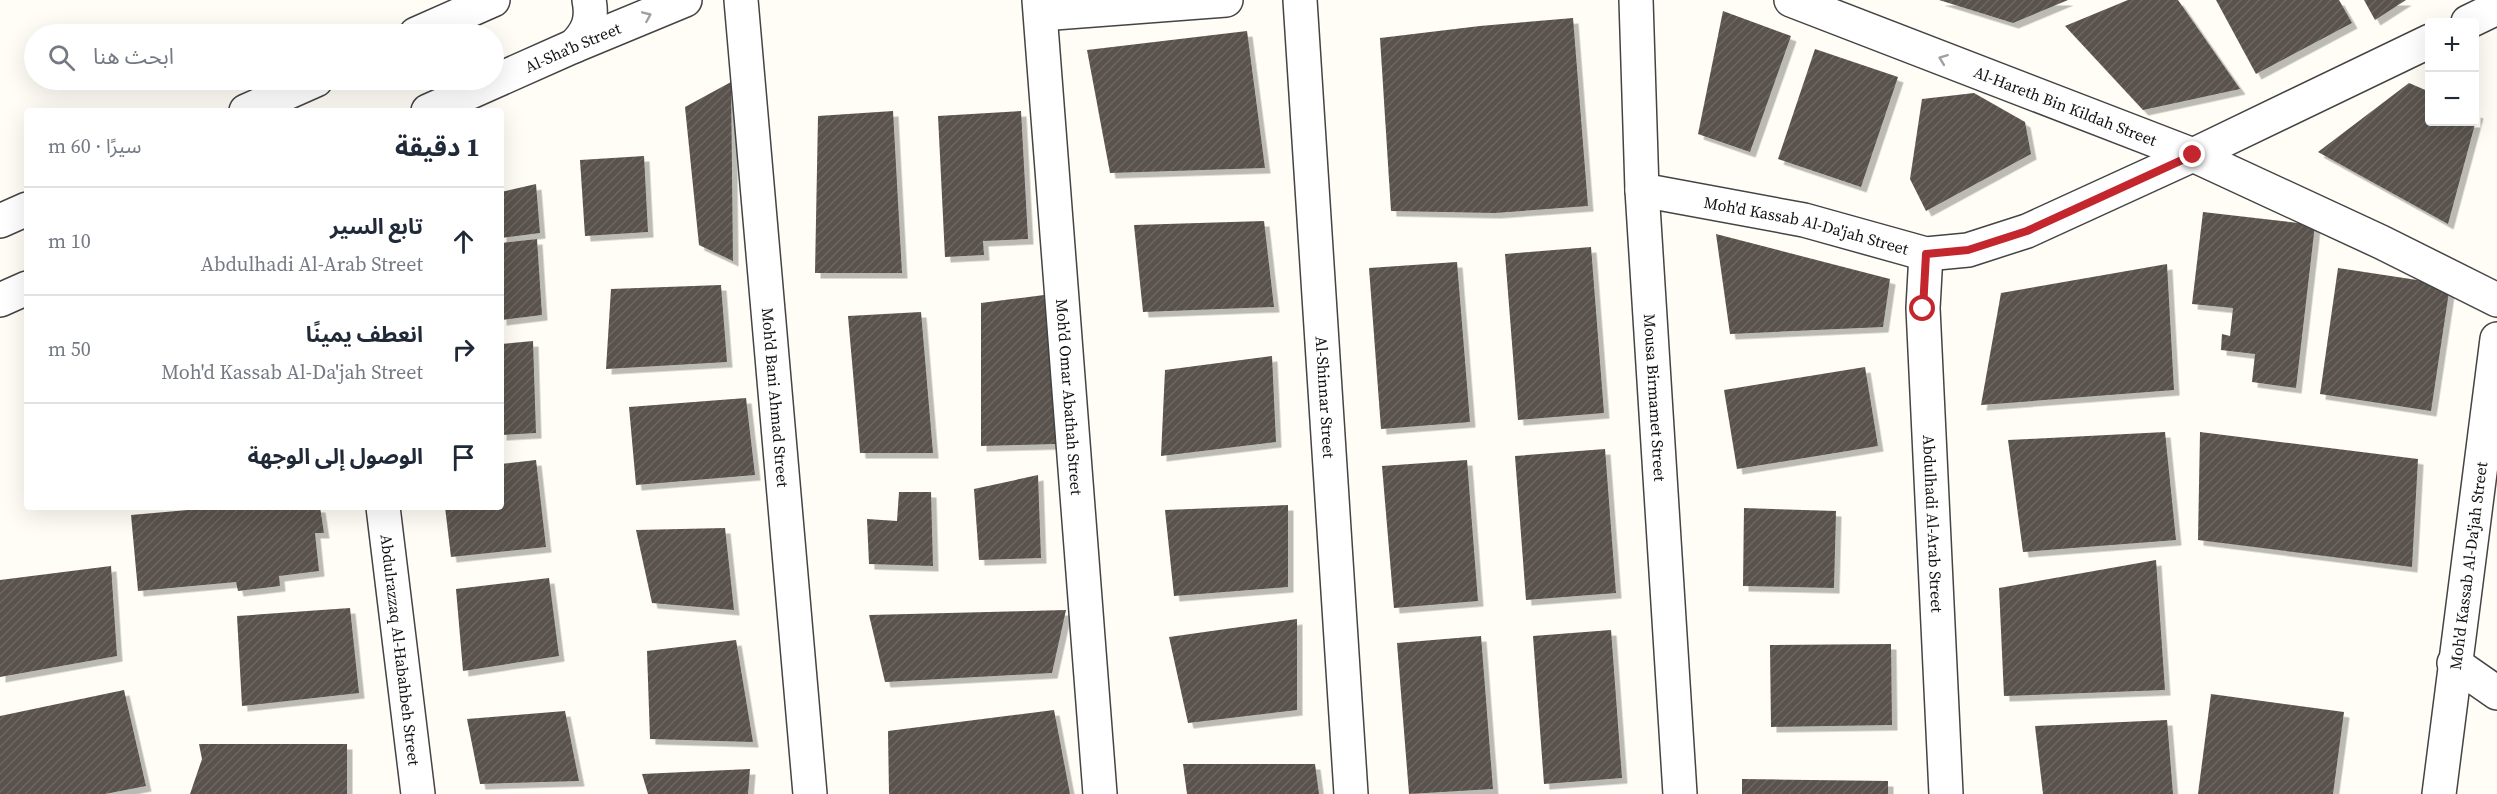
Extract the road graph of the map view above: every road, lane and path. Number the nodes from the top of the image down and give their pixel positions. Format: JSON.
{"nodes":[{"id":1,"x":493,"y":0,"type":"edge"},
{"id":2,"x":589,"y":0,"type":"edge"},
{"id":3,"x":685,"y":0,"type":"edge"},
{"id":4,"x":741,"y":0,"type":"edge"},
{"id":5,"x":1226,"y":0,"type":"edge"},
{"id":6,"x":1300,"y":0,"type":"edge"},
{"id":7,"x":1636,"y":0,"type":"edge"},
{"id":8,"x":1791,"y":0,"type":"edge"},
{"id":9,"x":1040,"y":7,"type":"edge"},
{"id":10,"x":2497,"y":8,"type":"edge"},
{"id":11,"x":2476,"y":18,"type":"edge"},
{"id":12,"x":439,"y":24,"type":"edge"},
{"id":13,"x":2425,"y":43,"type":"edge"},
{"id":14,"x":574,"y":46,"type":"junction"},
{"id":15,"x":504,"y":77,"type":"edge"},
{"id":16,"x":293,"y":90,"type":"edge"},
{"id":17,"x":475,"y":90,"type":"edge"},
{"id":18,"x":253,"y":108,"type":"edge"},
{"id":19,"x":435,"y":108,"type":"edge"},
{"id":20,"x":2193,"y":155,"type":"junction"},
{"id":21,"x":1642,"y":190,"type":"junction"},
{"id":22,"x":24,"y":210,"type":"edge"},
{"id":23,"x":0,"y":222,"type":"edge"},
{"id":24,"x":1926,"y":254,"type":"junction"},
{"id":25,"x":24,"y":289,"type":"edge"},
{"id":26,"x":0,"y":300,"type":"edge"},
{"id":27,"x":2497,"y":300,"type":"edge"},
{"id":28,"x":2497,"y":339,"type":"edge"},
{"id":29,"x":383,"y":510,"type":"edge"},
{"id":30,"x":2454,"y":663,"type":"junction"},
{"id":31,"x":2497,"y":693,"type":"edge"},
{"id":32,"x":418,"y":794,"type":"edge"},
{"id":33,"x":810,"y":794,"type":"edge"},
{"id":34,"x":1100,"y":794,"type":"edge"},
{"id":35,"x":1351,"y":794,"type":"edge"},
{"id":36,"x":1680,"y":794,"type":"edge"},
{"id":37,"x":1946,"y":794,"type":"edge"},
{"id":38,"x":2439,"y":794,"type":"edge"}],
"edges":[{"from":1,"to":12,"type":"street"},
{"from":2,"to":14,"type":"street"},
{"from":14,"to":3,"type":"street","name":"Al-Sha'b Street","one_way":true},
{"from":4,"to":33,"type":"street","name":"Moh'd Bani Ahmad Street"},
{"from":5,"to":9,"type":"street"},
{"from":6,"to":35,"type":"street","name":"Al-Shinnar Street"},
{"from":7,"to":21,"type":"street","name":"Mousa Birmamet Street"},
{"from":20,"to":8,"type":"street","name":"Al-Hareth Bin Kildah Street","one_way":true},
{"from":9,"to":34,"type":"street","name":"Moh'd Omar Abathah Street"},
{"from":10,"to":11,"type":"street"},
{"from":13,"to":20,"type":"street","name":"Moh'd Kassab Al-Da'jah Street"},
{"from":14,"to":15,"type":"street","name":"Al-Sha'b Street"},
{"from":16,"to":18,"type":"street"},
{"from":17,"to":19,"type":"street","name":"Al-Sha'b Street"},
{"from":20,"to":24,"type":"street","name":"Moh'd Kassab Al-Da'jah Street"},
{"from":20,"to":27,"type":"street","name":"Al-Hareth Bin Kildah Street"},
{"from":21,"to":24,"type":"street","name":"Moh'd Kassab Al-Da'jah Street"},
{"from":21,"to":36,"type":"street","name":"Mousa Birmamet Street"},
{"from":22,"to":23,"type":"street"},
{"from":24,"to":37,"type":"street","name":"Abdulhadi Al-Arab Street"},
{"from":25,"to":26,"type":"street"},
{"from":28,"to":30,"type":"street","name":"Moh'd Kassab Al-Da'jah Street"},
{"from":29,"to":32,"type":"street","name":"Abdulrazzaq Al-Habahbeh Street"},
{"from":30,"to":31,"type":"street"},
{"from":30,"to":38,"type":"street","name":"Moh'd Kassab Al-Da'jah Street"}]}
